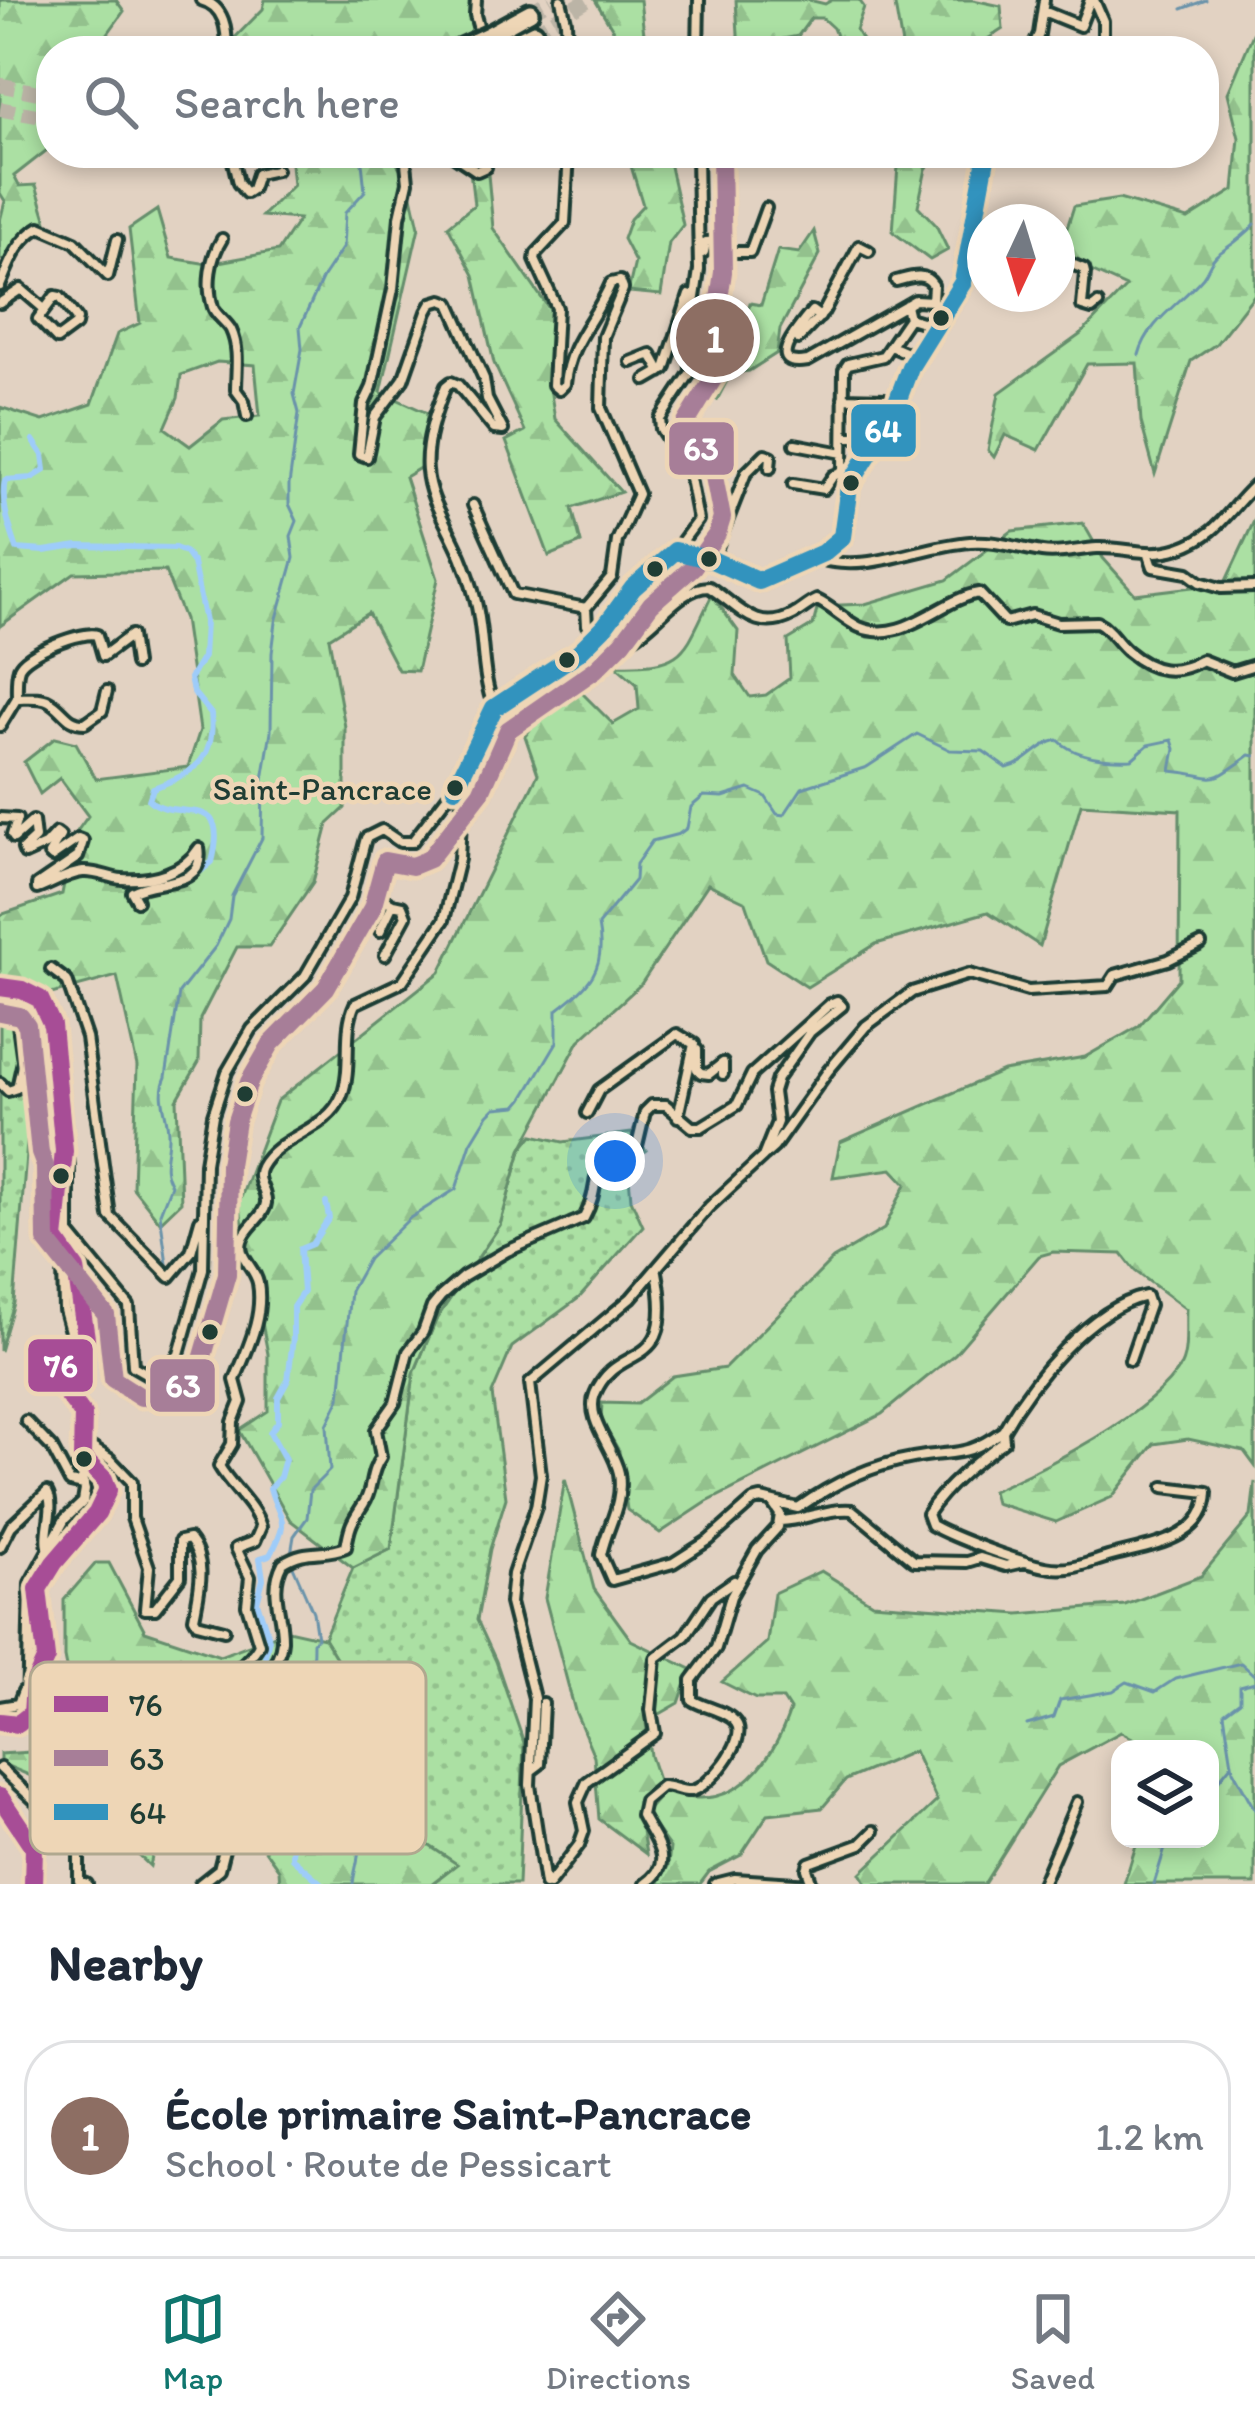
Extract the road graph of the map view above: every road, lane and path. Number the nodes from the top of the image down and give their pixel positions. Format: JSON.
{"nodes":[{"id":1,"x":201,"y":0,"type":"edge"},
{"id":2,"x":476,"y":0,"type":"edge"},
{"id":3,"x":561,"y":0,"type":"edge"},
{"id":4,"x":699,"y":0,"type":"edge"},
{"id":5,"x":1044,"y":0,"type":"edge"},
{"id":6,"x":1092,"y":0,"type":"edge"},
{"id":7,"x":1043,"y":11,"type":"junction"},
{"id":8,"x":530,"y":12,"type":"tunnel mouth"},
{"id":9,"x":534,"y":32,"type":"tunnel mouth"},
{"id":10,"x":225,"y":36,"type":"edge"},
{"id":11,"x":481,"y":36,"type":"edge"},
{"id":12,"x":492,"y":36,"type":"edge"},
{"id":13,"x":526,"y":36,"type":"edge"},
{"id":14,"x":566,"y":36,"type":"edge"},
{"id":15,"x":698,"y":36,"type":"edge"},
{"id":16,"x":1038,"y":36,"type":"edge"},
{"id":17,"x":1102,"y":36,"type":"edge"},
{"id":18,"x":234,"y":168,"type":"edge"},
{"id":19,"x":407,"y":168,"type":"edge"},
{"id":20,"x":568,"y":168,"type":"edge"},
{"id":21,"x":697,"y":168,"type":"edge"},
{"id":22,"x":984,"y":168,"type":"edge"},
{"id":23,"x":277,"y":170,"type":"dead end"},
{"id":24,"x":978,"y":204,"type":"edge"},
{"id":25,"x":766,"y":208,"type":"dead end"},
{"id":26,"x":222,"y":239,"type":"dead end"},
{"id":27,"x":117,"y":240,"type":"dead end"},
{"id":28,"x":869,"y":251,"type":"dead end"},
{"id":29,"x":699,"y":255,"type":"junction"},
{"id":30,"x":967,"y":265,"type":"edge"},
{"id":31,"x":1075,"y":265,"type":"edge"},
{"id":32,"x":896,"y":281,"type":"dead end"},
{"id":33,"x":0,"y":286,"type":"edge"},
{"id":34,"x":688,"y":295,"type":"dead end"},
{"id":35,"x":932,"y":302,"type":"junction"},
{"id":36,"x":0,"y":303,"type":"edge"},
{"id":37,"x":1098,"y":304,"type":"dead end"},
{"id":38,"x":906,"y":305,"type":"junction"},
{"id":39,"x":43,"y":308,"type":"junction"},
{"id":40,"x":946,"y":311,"type":"junction"},
{"id":41,"x":820,"y":316,"type":"junction"},
{"id":42,"x":909,"y":318,"type":"junction"},
{"id":43,"x":928,"y":323,"type":"dead end"},
{"id":44,"x":797,"y":339,"type":"dead end"},
{"id":45,"x":890,"y":346,"type":"junction"},
{"id":46,"x":910,"y":353,"type":"dead end"},
{"id":47,"x":631,"y":362,"type":"dead end"},
{"id":48,"x":661,"y":372,"type":"junction"},
{"id":49,"x":646,"y":380,"type":"dead end"},
{"id":50,"x":844,"y":398,"type":"junction"},
{"id":51,"x":886,"y":399,"type":"dead end"},
{"id":52,"x":247,"y":416,"type":"dead end"},
{"id":53,"x":844,"y":437,"type":"junction"},
{"id":54,"x":865,"y":437,"type":"dead end"},
{"id":55,"x":795,"y":444,"type":"dead end"},
{"id":56,"x":843,"y":453,"type":"junction"},
{"id":57,"x":770,"y":468,"type":"dead end"},
{"id":58,"x":843,"y":472,"type":"junction"},
{"id":59,"x":854,"y":477,"type":"junction"},
{"id":60,"x":793,"y":484,"type":"dead end"},
{"id":61,"x":1255,"y":485,"type":"edge"},
{"id":62,"x":472,"y":505,"type":"dead end"},
{"id":63,"x":675,"y":551,"type":"junction"},
{"id":64,"x":1149,"y":555,"type":"junction"},
{"id":65,"x":814,"y":557,"type":"junction"},
{"id":66,"x":712,"y":560,"type":"junction"},
{"id":67,"x":1255,"y":587,"type":"edge"},
{"id":68,"x":586,"y":608,"type":"junction"},
{"id":69,"x":592,"y":639,"type":"junction"},
{"id":70,"x":136,"y":664,"type":"dead end"},
{"id":71,"x":1255,"y":665,"type":"edge"},
{"id":72,"x":107,"y":691,"type":"dead end"},
{"id":73,"x":17,"y":698,"type":"junction"},
{"id":74,"x":494,"y":708,"type":"junction"},
{"id":75,"x":0,"y":726,"type":"edge"},
{"id":76,"x":455,"y":788,"type":"junction"},
{"id":77,"x":0,"y":818,"type":"edge"},
{"id":78,"x":380,"y":897,"type":"dead end"},
{"id":79,"x":134,"y":899,"type":"dead end"},
{"id":80,"x":393,"y":904,"type":"junction"},
{"id":81,"x":380,"y":931,"type":"dead end"},
{"id":82,"x":1201,"y":944,"type":"dead end"},
{"id":83,"x":386,"y":955,"type":"dead end"},
{"id":84,"x":52,"y":969,"type":"dead end"},
{"id":85,"x":0,"y":987,"type":"edge"},
{"id":86,"x":694,"y":1043,"type":"junction"},
{"id":87,"x":723,"y":1074,"type":"dead end"},
{"id":88,"x":0,"y":1084,"type":"edge"},
{"id":89,"x":59,"y":1085,"type":"junction"},
{"id":90,"x":587,"y":1112,"type":"dead end"},
{"id":91,"x":678,"y":1117,"type":"junction"},
{"id":92,"x":64,"y":1151,"type":"junction"},
{"id":93,"x":763,"y":1156,"type":"junction"},
{"id":94,"x":205,"y":1209,"type":"junction"},
{"id":95,"x":57,"y":1246,"type":"junction"},
{"id":96,"x":657,"y":1272,"type":"junction"},
{"id":97,"x":32,"y":1340,"type":"dead end"},
{"id":98,"x":1130,"y":1360,"type":"dead end"},
{"id":99,"x":26,"y":1421,"type":"dead end"},
{"id":100,"x":1003,"y":1431,"type":"junction"},
{"id":101,"x":83,"y":1442,"type":"junction"},
{"id":102,"x":82,"y":1457,"type":"junction"},
{"id":103,"x":84,"y":1485,"type":"junction"},
{"id":104,"x":1164,"y":1487,"type":"dead end"},
{"id":105,"x":770,"y":1502,"type":"junction"},
{"id":106,"x":781,"y":1521,"type":"junction"},
{"id":107,"x":0,"y":1547,"type":"edge"},
{"id":108,"x":49,"y":1549,"type":"junction"},
{"id":109,"x":1025,"y":1561,"type":"junction"},
{"id":110,"x":742,"y":1574,"type":"junction"},
{"id":111,"x":224,"y":1630,"type":"dead end"},
{"id":112,"x":30,"y":1662,"type":"edge"},
{"id":113,"x":30,"y":1662,"type":"edge"},
{"id":114,"x":44,"y":1662,"type":"edge"},
{"id":115,"x":243,"y":1662,"type":"edge"},
{"id":116,"x":272,"y":1662,"type":"edge"},
{"id":117,"x":25,"y":1690,"type":"junction"},
{"id":118,"x":543,"y":1703,"type":"dead end"},
{"id":119,"x":0,"y":1708,"type":"edge"},
{"id":120,"x":30,"y":1715,"type":"edge"},
{"id":121,"x":0,"y":1720,"type":"edge"},
{"id":122,"x":0,"y":1768,"type":"edge"},
{"id":123,"x":531,"y":1771,"type":"junction"},
{"id":124,"x":30,"y":1795,"type":"edge"},
{"id":125,"x":0,"y":1797,"type":"edge"},
{"id":126,"x":1077,"y":1802,"type":"dead end"},
{"id":127,"x":874,"y":1831,"type":"dead end"},
{"id":128,"x":30,"y":1839,"type":"edge"},
{"id":129,"x":37,"y":1854,"type":"edge"},
{"id":130,"x":82,"y":1854,"type":"edge"},
{"id":131,"x":223,"y":1854,"type":"edge"},
{"id":132,"x":33,"y":1884,"type":"edge"},
{"id":133,"x":87,"y":1884,"type":"edge"},
{"id":134,"x":200,"y":1884,"type":"edge"},
{"id":135,"x":547,"y":1884,"type":"edge"},
{"id":136,"x":645,"y":1884,"type":"edge"},
{"id":137,"x":715,"y":1884,"type":"edge"},
{"id":138,"x":812,"y":1884,"type":"edge"},
{"id":139,"x":1042,"y":1884,"type":"edge"}],
"edges":[{"from":1,"to":10,"type":"street"},
{"from":2,"to":11,"type":"street"},
{"from":3,"to":14,"type":"street"},
{"from":4,"to":15,"type":"street"},
{"from":5,"to":7,"type":"street"},
{"from":6,"to":7,"type":"street"},
{"from":6,"to":17,"type":"street"},
{"from":7,"to":16,"type":"street"},
{"from":8,"to":12,"type":"highway"},
{"from":9,"to":13,"type":"highway"},
{"from":18,"to":23,"type":"street"},
{"from":19,"to":74,"type":"street"},
{"from":20,"to":68,"type":"street"},
{"from":21,"to":29,"type":"street"},
{"from":22,"to":24,"type":"street"},
{"from":25,"to":29,"type":"street"},
{"from":26,"to":52,"type":"street"},
{"from":27,"to":33,"type":"street"},
{"from":28,"to":41,"type":"street"},
{"from":29,"to":63,"type":"street"},
{"from":30,"to":40,"type":"street"},
{"from":31,"to":37,"type":"street"},
{"from":32,"to":35,"type":"street"},
{"from":34,"to":48,"type":"street"},
{"from":35,"to":38,"type":"street"},
{"from":35,"to":40,"type":"street"},
{"from":36,"to":39,"type":"street"},
{"from":38,"to":41,"type":"street"},
{"from":38,"to":42,"type":"street"},
{"from":39,"to":39,"type":"street"},
{"from":40,"to":59,"type":"street"},
{"from":41,"to":44,"type":"street"},
{"from":42,"to":43,"type":"street"},
{"from":42,"to":45,"type":"street"},
{"from":45,"to":46,"type":"street"},
{"from":45,"to":50,"type":"street"},
{"from":47,"to":48,"type":"street"},
{"from":48,"to":49,"type":"street"},
{"from":50,"to":51,"type":"street"},
{"from":50,"to":53,"type":"street"},
{"from":53,"to":54,"type":"street"},
{"from":53,"to":56,"type":"street"},
{"from":55,"to":56,"type":"street"},
{"from":56,"to":58,"type":"street"},
{"from":57,"to":66,"type":"street"},
{"from":58,"to":59,"type":"street"},
{"from":58,"to":60,"type":"street"},
{"from":59,"to":65,"type":"street"},
{"from":61,"to":64,"type":"street"},
{"from":62,"to":68,"type":"street"},
{"from":63,"to":66,"type":"street"},
{"from":63,"to":69,"type":"street"},
{"from":64,"to":65,"type":"street"},
{"from":64,"to":67,"type":"street"},
{"from":65,"to":66,"type":"street"},
{"from":68,"to":69,"type":"street"},
{"from":69,"to":71,"type":"street"},
{"from":69,"to":74,"type":"street"},
{"from":70,"to":73,"type":"street"},
{"from":72,"to":73,"type":"street"},
{"from":73,"to":75,"type":"street"},
{"from":74,"to":76,"type":"street"},
{"from":76,"to":94,"type":"street"},
{"from":76,"to":115,"type":"street"},
{"from":77,"to":79,"type":"street"},
{"from":78,"to":80,"type":"street"},
{"from":80,"to":81,"type":"street"},
{"from":80,"to":83,"type":"street"},
{"from":82,"to":93,"type":"street"},
{"from":84,"to":94,"type":"street"},
{"from":85,"to":89,"type":"street"},
{"from":86,"to":87,"type":"street"},
{"from":86,"to":90,"type":"street"},
{"from":86,"to":91,"type":"street"},
{"from":88,"to":89,"type":"street"},
{"from":89,"to":92,"type":"street"},
{"from":91,"to":93,"type":"street"},
{"from":91,"to":116,"type":"street"},
{"from":92,"to":94,"type":"street"},
{"from":92,"to":95,"type":"street"},
{"from":93,"to":96,"type":"street"},
{"from":95,"to":97,"type":"street"},
{"from":95,"to":101,"type":"street"},
{"from":96,"to":105,"type":"street"},
{"from":96,"to":123,"type":"street"},
{"from":98,"to":100,"type":"street"},
{"from":99,"to":103,"type":"street"},
{"from":100,"to":105,"type":"street"},
{"from":100,"to":109,"type":"street"},
{"from":101,"to":102,"type":"street"},
{"from":101,"to":111,"type":"street"},
{"from":102,"to":103,"type":"street"},
{"from":102,"to":114,"type":"street"},
{"from":103,"to":108,"type":"street"},
{"from":104,"to":109,"type":"street"},
{"from":105,"to":106,"type":"street"},
{"from":106,"to":109,"type":"street"},
{"from":106,"to":110,"type":"street"},
{"from":107,"to":108,"type":"street"},
{"from":108,"to":112,"type":"street"},
{"from":110,"to":135,"type":"street"},
{"from":110,"to":136,"type":"street"},
{"from":113,"to":117,"type":"street"},
{"from":117,"to":119,"type":"street"},
{"from":117,"to":121,"type":"street"},
{"from":118,"to":123,"type":"street"},
{"from":120,"to":121,"type":"street"},
{"from":122,"to":124,"type":"street"},
{"from":123,"to":135,"type":"street"},
{"from":125,"to":128,"type":"street"},
{"from":126,"to":139,"type":"street"},
{"from":127,"to":138,"type":"street"},
{"from":129,"to":132,"type":"street"},
{"from":130,"to":133,"type":"street"},
{"from":131,"to":134,"type":"street"},
{"from":137,"to":138,"type":"street"}]}
